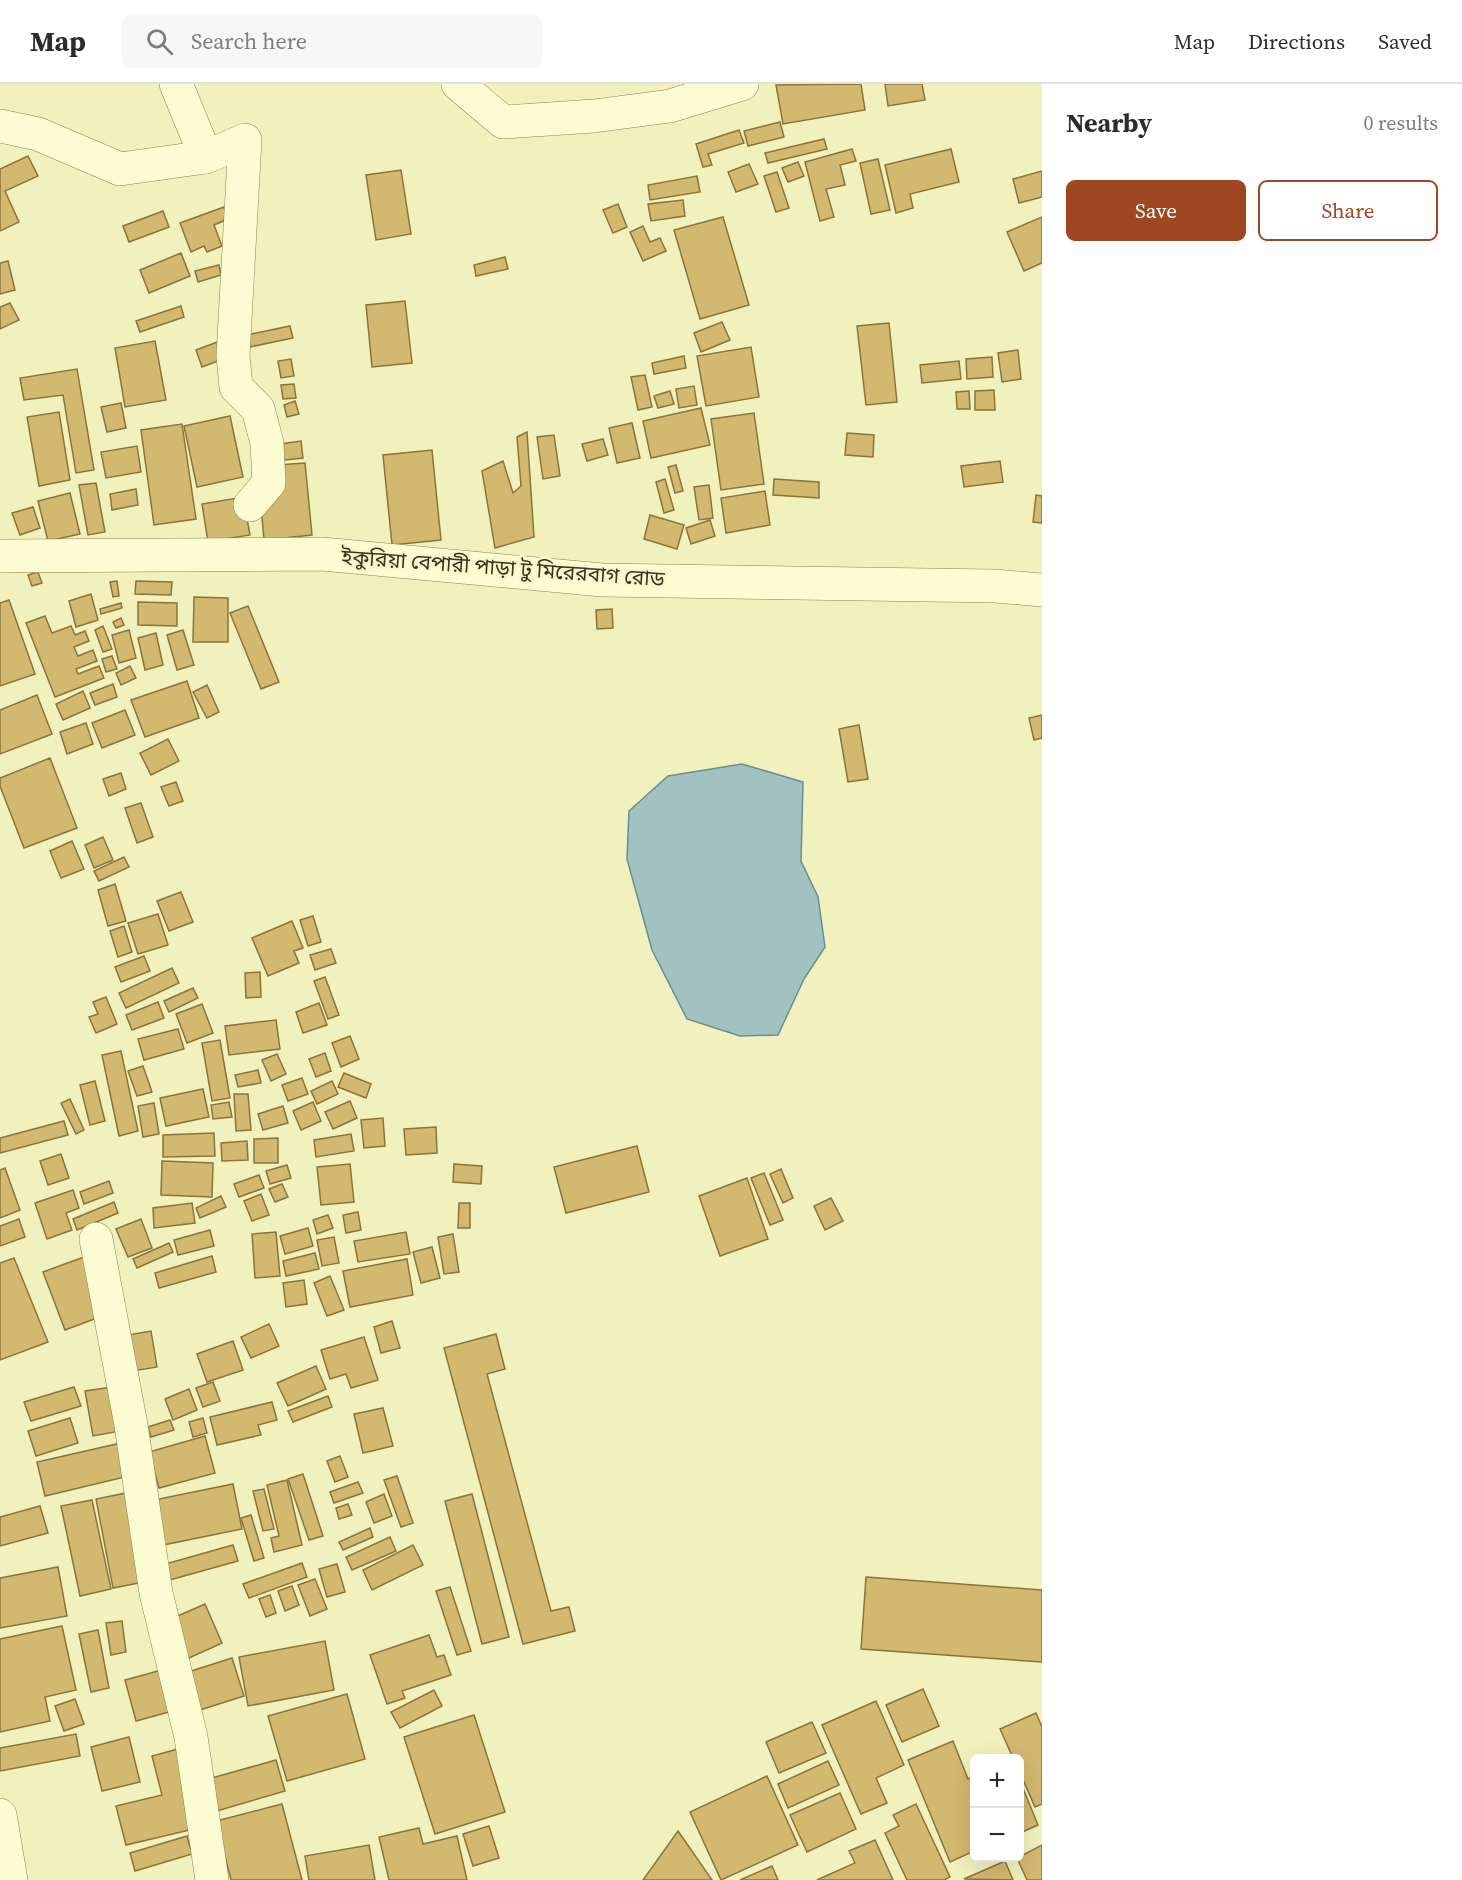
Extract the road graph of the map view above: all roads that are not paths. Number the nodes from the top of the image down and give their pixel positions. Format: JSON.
{"nodes":[{"id":1,"x":176,"y":84,"type":"edge"},
{"id":2,"x":459,"y":84,"type":"edge"},
{"id":3,"x":742,"y":84,"type":"edge"},
{"id":4,"x":0,"y":126,"type":"edge"},
{"id":5,"x":206,"y":157,"type":"junction"},
{"id":6,"x":250,"y":505,"type":"dead end"},
{"id":7,"x":0,"y":556,"type":"edge"},
{"id":8,"x":1042,"y":590,"type":"edge"},
{"id":9,"x":96,"y":1239,"type":"dead end"},
{"id":10,"x":0,"y":1815,"type":"edge"},
{"id":11,"x":11,"y":1880,"type":"edge"},
{"id":12,"x":212,"y":1880,"type":"edge"}],
"edges":[{"from":1,"to":5,"type":"street"},
{"from":2,"to":3,"type":"street"},
{"from":4,"to":5,"type":"street"},
{"from":5,"to":6,"type":"street"},
{"from":7,"to":8,"type":"street","name":"ইকুরিয়া বেপারী পাড়া টু মিরেরবাগ রোড"},
{"from":9,"to":12,"type":"street"},
{"from":10,"to":11,"type":"street"}]}
